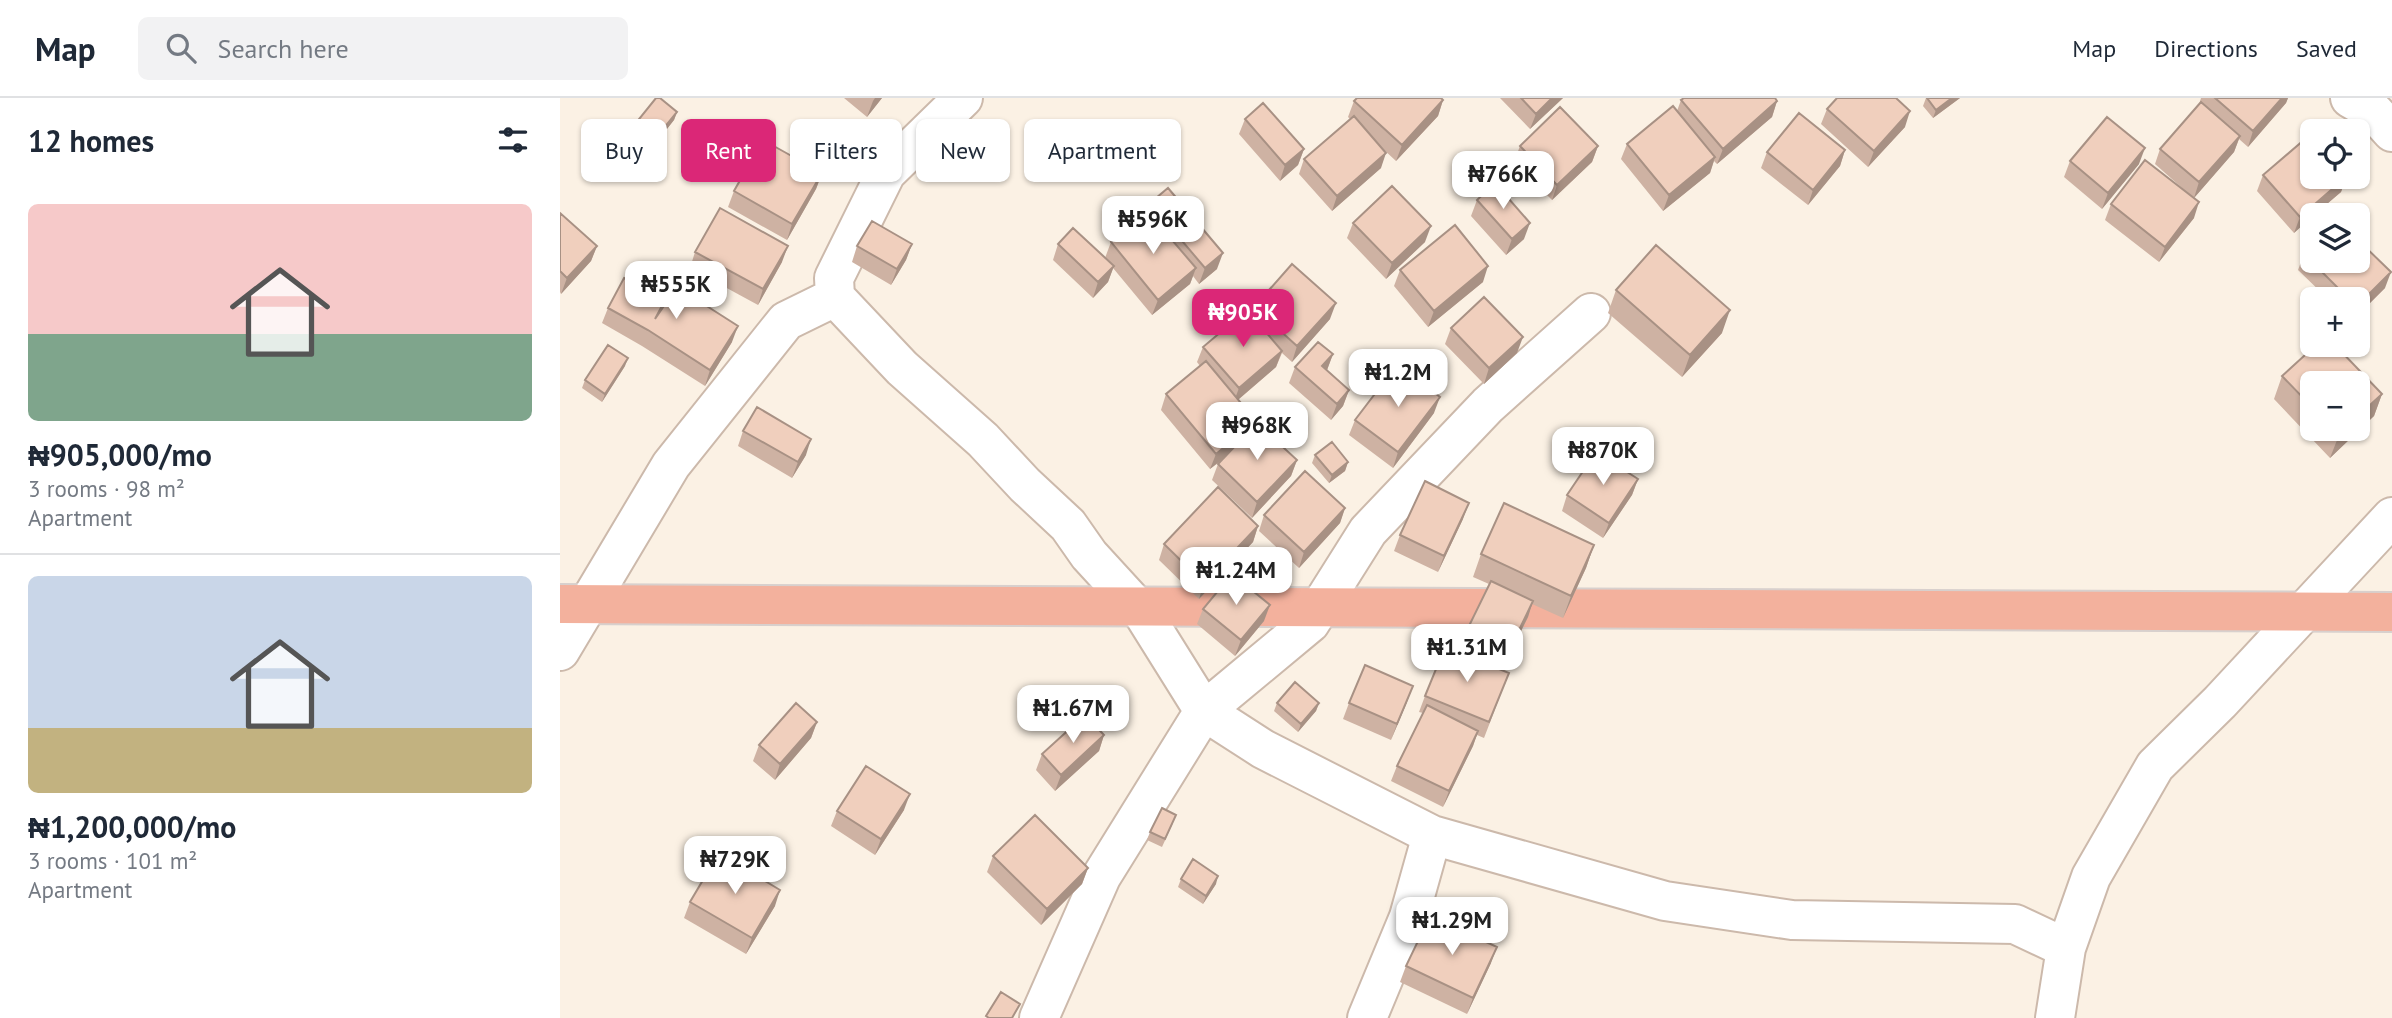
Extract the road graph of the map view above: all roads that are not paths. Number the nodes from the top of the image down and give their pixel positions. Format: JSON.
{"nodes":[{"id":1,"x":964,"y":98,"type":"edge"},
{"id":2,"x":2350,"y":98,"type":"edge"},
{"id":3,"x":2392,"y":132,"type":"edge"},
{"id":4,"x":835,"y":298,"type":"junction"},
{"id":5,"x":1591,"y":313,"type":"dead end"},
{"id":6,"x":2392,"y":517,"type":"edge"},
{"id":7,"x":560,"y":604,"type":"edge"},
{"id":8,"x":2392,"y":612,"type":"edge"},
{"id":9,"x":560,"y":651,"type":"edge"},
{"id":10,"x":1204,"y":711,"type":"junction"},
{"id":11,"x":1432,"y":835,"type":"junction"},
{"id":12,"x":2066,"y":948,"type":"junction"},
{"id":13,"x":1039,"y":1018,"type":"edge"},
{"id":14,"x":1367,"y":1018,"type":"edge"},
{"id":15,"x":2055,"y":1018,"type":"edge"}],
"edges":[{"from":1,"to":4,"type":"street"},
{"from":2,"to":3,"type":"street"},
{"from":4,"to":9,"type":"street"},
{"from":4,"to":10,"type":"street"},
{"from":5,"to":10,"type":"street"},
{"from":6,"to":12,"type":"street"},
{"from":7,"to":8,"type":"highway"},
{"from":10,"to":11,"type":"street"},
{"from":10,"to":13,"type":"street"},
{"from":11,"to":12,"type":"street"},
{"from":11,"to":14,"type":"street"},
{"from":12,"to":15,"type":"street"}]}
